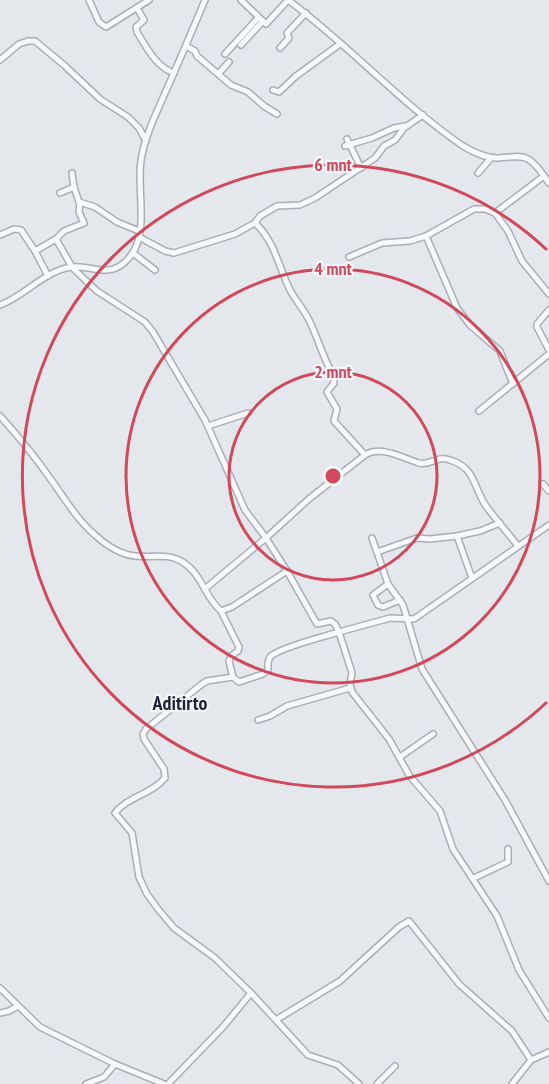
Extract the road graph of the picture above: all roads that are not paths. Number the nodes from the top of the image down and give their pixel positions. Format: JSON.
{"nodes":[{"id":1,"x":89,"y":0,"type":"edge"},
{"id":2,"x":149,"y":0,"type":"edge"},
{"id":3,"x":205,"y":0,"type":"edge"},
{"id":4,"x":242,"y":0,"type":"edge"},
{"id":5,"x":288,"y":0,"type":"edge"},
{"id":6,"x":137,"y":8,"type":"junction"},
{"id":7,"x":306,"y":13,"type":"junction"},
{"id":8,"x":260,"y":20,"type":"junction"},
{"id":9,"x":340,"y":44,"type":"junction"},
{"id":10,"x":241,"y":45,"type":"dead end"},
{"id":11,"x":186,"y":46,"type":"junction"},
{"id":12,"x":280,"y":48,"type":"dead end"},
{"id":13,"x":225,"y":54,"type":"dead end"},
{"id":14,"x":0,"y":60,"type":"edge"},
{"id":15,"x":229,"y":62,"type":"dead end"},
{"id":16,"x":174,"y":73,"type":"junction"},
{"id":17,"x":219,"y":73,"type":"junction"},
{"id":18,"x":273,"y":90,"type":"dead end"},
{"id":19,"x":278,"y":114,"type":"dead end"},
{"id":20,"x":423,"y":115,"type":"junction"},
{"id":21,"x":407,"y":126,"type":"junction"},
{"id":22,"x":146,"y":141,"type":"junction"},
{"id":23,"x":491,"y":158,"type":"junction"},
{"id":24,"x":361,"y":168,"type":"junction"},
{"id":25,"x":72,"y":173,"type":"dead end"},
{"id":26,"x":478,"y":173,"type":"dead end"},
{"id":27,"x":544,"y":176,"type":"junction"},
{"id":28,"x":549,"y":183,"type":"edge"},
{"id":29,"x":74,"y":187,"type":"junction"},
{"id":30,"x":60,"y":193,"type":"dead end"},
{"id":31,"x":80,"y":203,"type":"junction"},
{"id":32,"x":495,"y":213,"type":"junction"},
{"id":33,"x":255,"y":223,"type":"junction"},
{"id":34,"x":139,"y":234,"type":"junction"},
{"id":35,"x":0,"y":236,"type":"edge"},
{"id":36,"x":426,"y":237,"type":"junction"},
{"id":37,"x":56,"y":239,"type":"junction"},
{"id":38,"x":35,"y":251,"type":"junction"},
{"id":39,"x":133,"y":253,"type":"junction"},
{"id":40,"x":349,"y":257,"type":"dead end"},
{"id":41,"x":72,"y":267,"type":"junction"},
{"id":42,"x":154,"y":270,"type":"dead end"},
{"id":43,"x":48,"y":276,"type":"junction"},
{"id":44,"x":549,"y":294,"type":"edge"},
{"id":45,"x":0,"y":305,"type":"edge"},
{"id":46,"x":549,"y":310,"type":"edge"},
{"id":47,"x":549,"y":352,"type":"edge"},
{"id":48,"x":513,"y":384,"type":"junction"},
{"id":49,"x":478,"y":411,"type":"dead end"},
{"id":50,"x":248,"y":413,"type":"dead end"},
{"id":51,"x":0,"y":416,"type":"edge"},
{"id":52,"x":208,"y":426,"type":"junction"},
{"id":53,"x":365,"y":455,"type":"junction"},
{"id":54,"x":543,"y":484,"type":"dead end"},
{"id":55,"x":549,"y":491,"type":"edge"},
{"id":56,"x":500,"y":523,"type":"junction"},
{"id":57,"x":549,"y":525,"type":"edge"},
{"id":58,"x":457,"y":536,"type":"junction"},
{"id":59,"x":266,"y":538,"type":"junction"},
{"id":60,"x":372,"y":538,"type":"dead end"},
{"id":61,"x":518,"y":546,"type":"junction"},
{"id":62,"x":377,"y":552,"type":"junction"},
{"id":63,"x":287,"y":571,"type":"junction"},
{"id":64,"x":472,"y":578,"type":"junction"},
{"id":65,"x":388,"y":584,"type":"junction"},
{"id":66,"x":206,"y":588,"type":"junction"},
{"id":67,"x":400,"y":600,"type":"junction"},
{"id":68,"x":221,"y":611,"type":"junction"},
{"id":69,"x":408,"y":619,"type":"junction"},
{"id":70,"x":339,"y":632,"type":"junction"},
{"id":71,"x":233,"y":677,"type":"junction"},
{"id":72,"x":350,"y":688,"type":"junction"},
{"id":73,"x":258,"y":720,"type":"dead end"},
{"id":74,"x":433,"y":734,"type":"dead end"},
{"id":75,"x":400,"y":757,"type":"junction"},
{"id":76,"x":508,"y":849,"type":"dead end"},
{"id":77,"x":474,"y":878,"type":"junction"},
{"id":78,"x":549,"y":881,"type":"edge"},
{"id":79,"x":0,"y":988,"type":"edge"},
{"id":80,"x":252,"y":993,"type":"junction"},
{"id":81,"x":18,"y":1006,"type":"junction"},
{"id":82,"x":0,"y":1013,"type":"edge"},
{"id":83,"x":549,"y":1018,"type":"edge"},
{"id":84,"x":276,"y":1020,"type":"junction"},
{"id":85,"x":549,"y":1052,"type":"edge"},
{"id":86,"x":531,"y":1060,"type":"junction"},
{"id":87,"x":115,"y":1065,"type":"junction"},
{"id":88,"x":395,"y":1066,"type":"dead end"},
{"id":89,"x":86,"y":1084,"type":"edge"},
{"id":90,"x":166,"y":1084,"type":"edge"},
{"id":91,"x":359,"y":1084,"type":"edge"},
{"id":92,"x":377,"y":1084,"type":"edge"},
{"id":93,"x":512,"y":1084,"type":"edge"}],
"edges":[{"from":1,"to":6,"type":"street"},
{"from":2,"to":6,"type":"street"},
{"from":3,"to":11,"type":"street"},
{"from":4,"to":8,"type":"street"},
{"from":5,"to":7,"type":"street"},
{"from":5,"to":8,"type":"street"},
{"from":6,"to":16,"type":"street"},
{"from":7,"to":9,"type":"street"},
{"from":7,"to":12,"type":"street"},
{"from":8,"to":10,"type":"street"},
{"from":8,"to":13,"type":"street"},
{"from":9,"to":18,"type":"street"},
{"from":9,"to":20,"type":"street"},
{"from":11,"to":16,"type":"street"},
{"from":11,"to":17,"type":"street"},
{"from":14,"to":22,"type":"street"},
{"from":15,"to":17,"type":"street"},
{"from":16,"to":22,"type":"street"},
{"from":17,"to":19,"type":"street"},
{"from":20,"to":21,"type":"street"},
{"from":20,"to":23,"type":"street"},
{"from":21,"to":24,"type":"street"},
{"from":21,"to":24,"type":"street"},
{"from":22,"to":34,"type":"street"},
{"from":23,"to":26,"type":"street"},
{"from":23,"to":27,"type":"street"},
{"from":24,"to":33,"type":"street"},
{"from":25,"to":29,"type":"street"},
{"from":27,"to":28,"type":"street"},
{"from":27,"to":32,"type":"street"},
{"from":29,"to":30,"type":"street"},
{"from":29,"to":31,"type":"street"},
{"from":31,"to":34,"type":"street"},
{"from":31,"to":37,"type":"street"},
{"from":32,"to":36,"type":"street"},
{"from":32,"to":44,"type":"street"},
{"from":33,"to":34,"type":"street"},
{"from":33,"to":53,"type":"street"},
{"from":34,"to":39,"type":"street"},
{"from":35,"to":38,"type":"street"},
{"from":36,"to":40,"type":"street"},
{"from":36,"to":48,"type":"street"},
{"from":37,"to":38,"type":"street"},
{"from":37,"to":41,"type":"street"},
{"from":38,"to":43,"type":"street"},
{"from":39,"to":41,"type":"street"},
{"from":39,"to":42,"type":"street"},
{"from":41,"to":43,"type":"street"},
{"from":41,"to":52,"type":"street"},
{"from":43,"to":45,"type":"street"},
{"from":46,"to":47,"type":"street"},
{"from":47,"to":48,"type":"street"},
{"from":48,"to":49,"type":"street"},
{"from":50,"to":52,"type":"street"},
{"from":51,"to":66,"type":"street"},
{"from":52,"to":59,"type":"street"},
{"from":53,"to":56,"type":"street"},
{"from":53,"to":59,"type":"street"},
{"from":54,"to":55,"type":"street"},
{"from":56,"to":58,"type":"street"},
{"from":56,"to":61,"type":"street"},
{"from":57,"to":61,"type":"street"},
{"from":58,"to":62,"type":"street"},
{"from":58,"to":64,"type":"street"},
{"from":59,"to":63,"type":"street"},
{"from":59,"to":66,"type":"street"},
{"from":60,"to":62,"type":"street"},
{"from":61,"to":64,"type":"street"},
{"from":62,"to":65,"type":"street"},
{"from":63,"to":68,"type":"street"},
{"from":63,"to":70,"type":"street"},
{"from":64,"to":69,"type":"street"},
{"from":65,"to":67,"type":"street"},
{"from":65,"to":67,"type":"street"},
{"from":66,"to":68,"type":"street"},
{"from":67,"to":69,"type":"street"},
{"from":68,"to":71,"type":"street"},
{"from":69,"to":70,"type":"street"},
{"from":69,"to":78,"type":"street"},
{"from":70,"to":71,"type":"street"},
{"from":70,"to":72,"type":"street"},
{"from":71,"to":80,"type":"street"},
{"from":72,"to":73,"type":"street"},
{"from":72,"to":75,"type":"street"},
{"from":74,"to":75,"type":"street"},
{"from":75,"to":77,"type":"street"},
{"from":76,"to":77,"type":"street"},
{"from":77,"to":83,"type":"street"},
{"from":79,"to":81,"type":"street"},
{"from":80,"to":84,"type":"street"},
{"from":80,"to":90,"type":"street"},
{"from":81,"to":82,"type":"street"},
{"from":81,"to":87,"type":"street"},
{"from":84,"to":86,"type":"street"},
{"from":84,"to":91,"type":"street"},
{"from":85,"to":86,"type":"street"},
{"from":86,"to":93,"type":"street"},
{"from":87,"to":89,"type":"street"},
{"from":87,"to":90,"type":"street"},
{"from":88,"to":92,"type":"street"}]}
